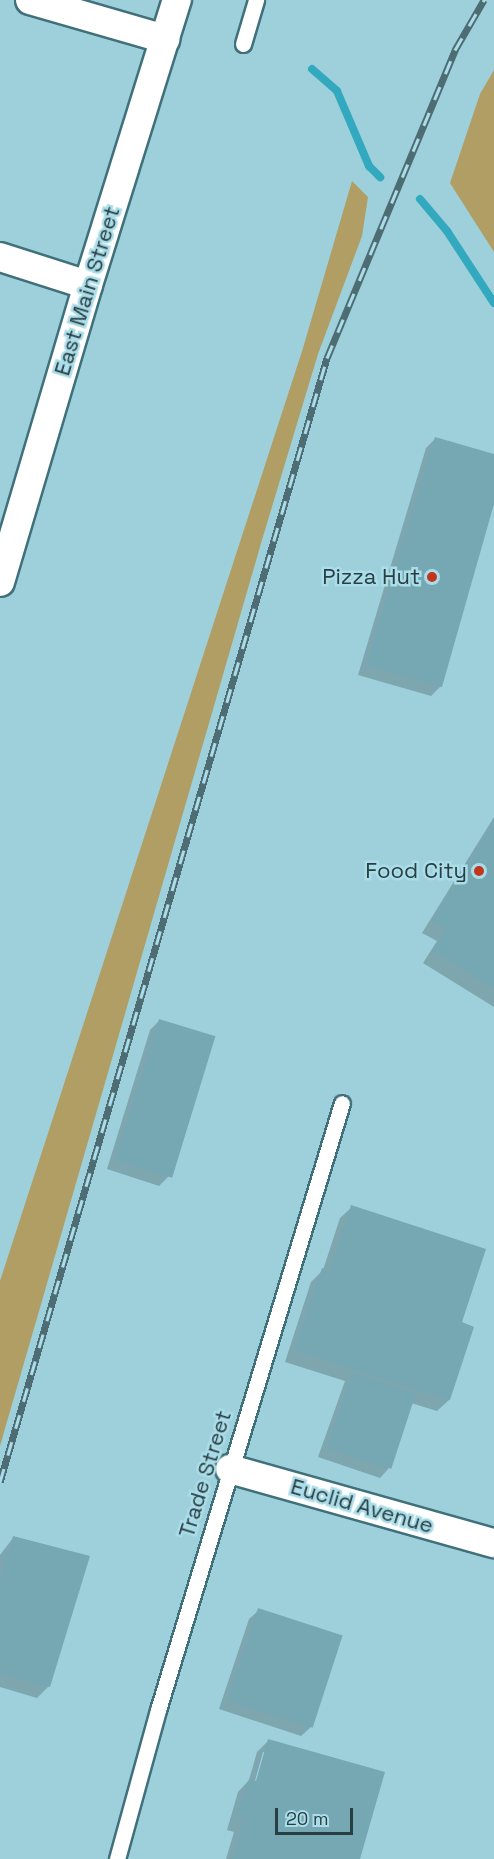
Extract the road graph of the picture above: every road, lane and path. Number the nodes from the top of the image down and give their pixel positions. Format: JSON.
{"nodes":[{"id":1,"x":30,"y":0,"type":"edge"},
{"id":2,"x":177,"y":0,"type":"edge"},
{"id":3,"x":256,"y":0,"type":"edge"},
{"id":4,"x":165,"y":39,"type":"junction"},
{"id":5,"x":243,"y":44,"type":"dead end"},
{"id":6,"x":0,"y":256,"type":"edge"},
{"id":7,"x":87,"y":285,"type":"junction"},
{"id":8,"x":0,"y":582,"type":"edge"},
{"id":9,"x":342,"y":1103,"type":"dead end"},
{"id":10,"x":230,"y":1469,"type":"junction"},
{"id":11,"x":494,"y":1543,"type":"edge"},
{"id":12,"x":117,"y":1859,"type":"edge"}],
"edges":[{"from":1,"to":4,"type":"street"},
{"from":2,"to":4,"type":"street","name":"East Main Street"},
{"from":3,"to":5,"type":"lane"},
{"from":4,"to":7,"type":"street","name":"East Main Street"},
{"from":6,"to":7,"type":"street"},
{"from":7,"to":8,"type":"street","name":"East Main Street"},
{"from":9,"to":10,"type":"lane","name":"Trade Street"},
{"from":10,"to":11,"type":"street","name":"Euclid Avenue"},
{"from":10,"to":12,"type":"lane","name":"Trade Street"}]}
